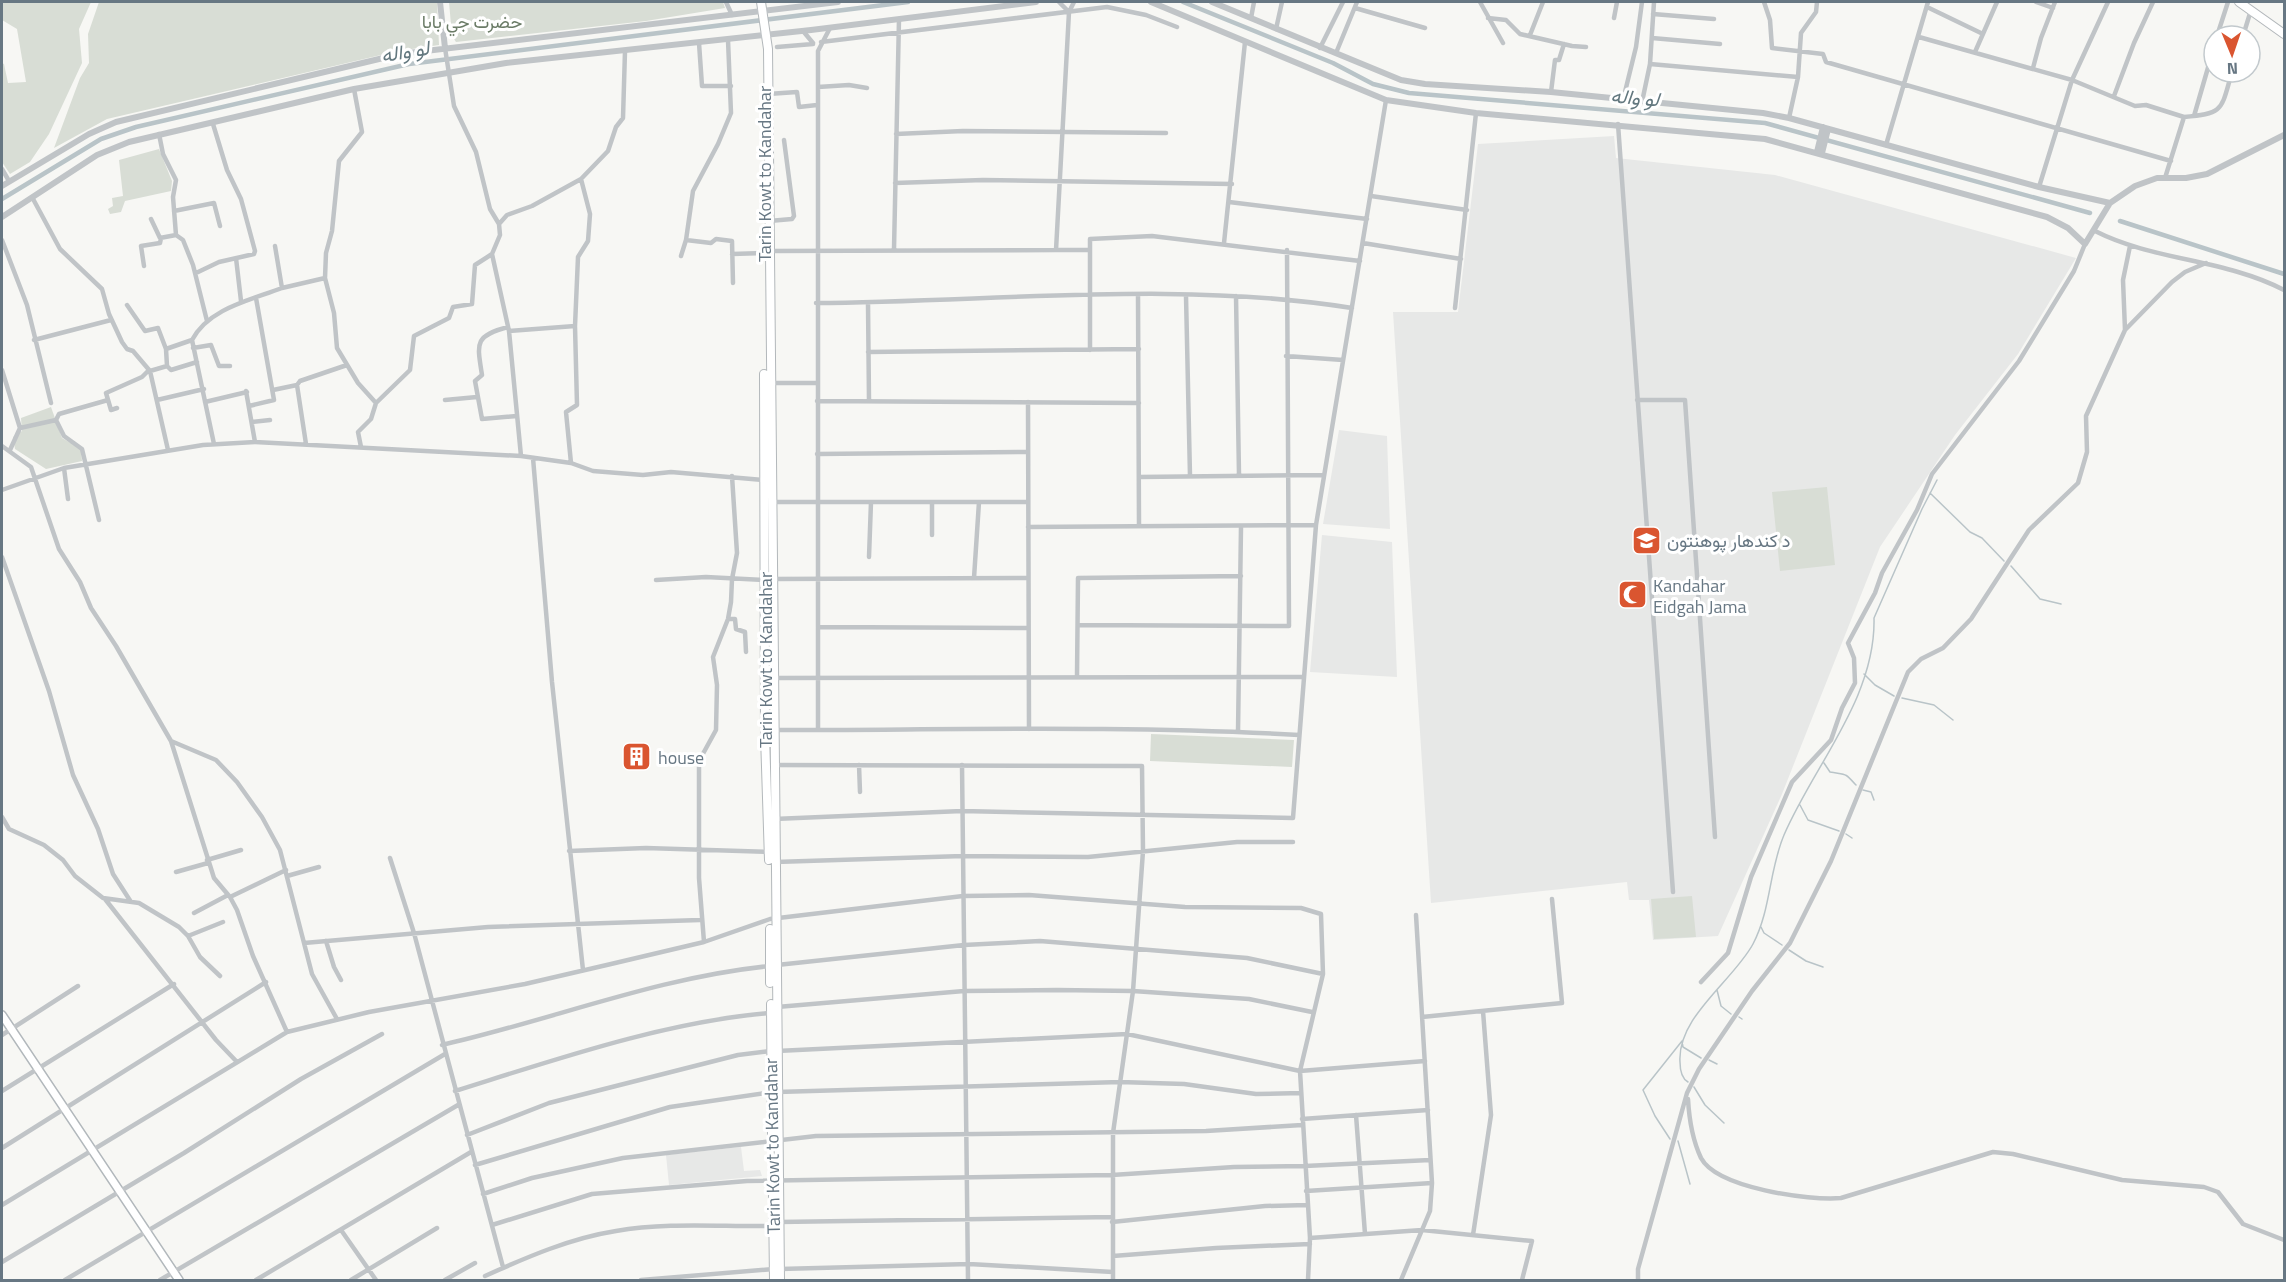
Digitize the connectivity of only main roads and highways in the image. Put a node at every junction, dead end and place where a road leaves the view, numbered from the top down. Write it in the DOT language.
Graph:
graph roads {
  1 [pos="761,2"];
  2 [pos="2239,2"];
  3 [pos="765,9"];
  4 [pos="2284,34"];
  5 [pos="767,35"];
  6 [pos="766,252"];
  7 [pos="767,383"];
  8 [pos="768,580"];
  9 [pos="770,741"];
  10 [pos="772,919"];
  11 [pos="2,1015"];
  12 [pos="777,1269"];
  13 [pos="179,1281"];
  14 [pos="774,1281"];
  15 [pos="780,1281"];
  1 -- 3 [label="main road"];
  2 -- 4 [label="main road"];
  3 -- 5 [label="main road"];
  5 -- 6 [label="main road, Tarin Kowt to Kandahar"];
  5 -- 6 [label="main road, Tarin Kowt to Kandahar"];
  6 -- 7 [label="main road, Tarin Kowt to Kandahar"];
  7 -- 8 [label="main road, Tarin Kowt to Kandahar"];
  7 -- 8 [label="main road, Tarin Kowt to Kandahar"];
  8 -- 9 [label="main road, Tarin Kowt to Kandahar"];
  8 -- 9 [label="main road, Tarin Kowt to Kandahar"];
  9 -- 10 [label="main road, Tarin Kowt to Kandahar"];
  9 -- 10 [label="main road, Tarin Kowt to Kandahar"];
  10 -- 12 [label="main road, Tarin Kowt to Kandahar"];
  11 -- 13 [label="main road"];
  12 -- 14 [label="main road, Tarin Kowt to Kandahar"];
  12 -- 15 [label="main road, Tarin Kowt to Kandahar"];
}
